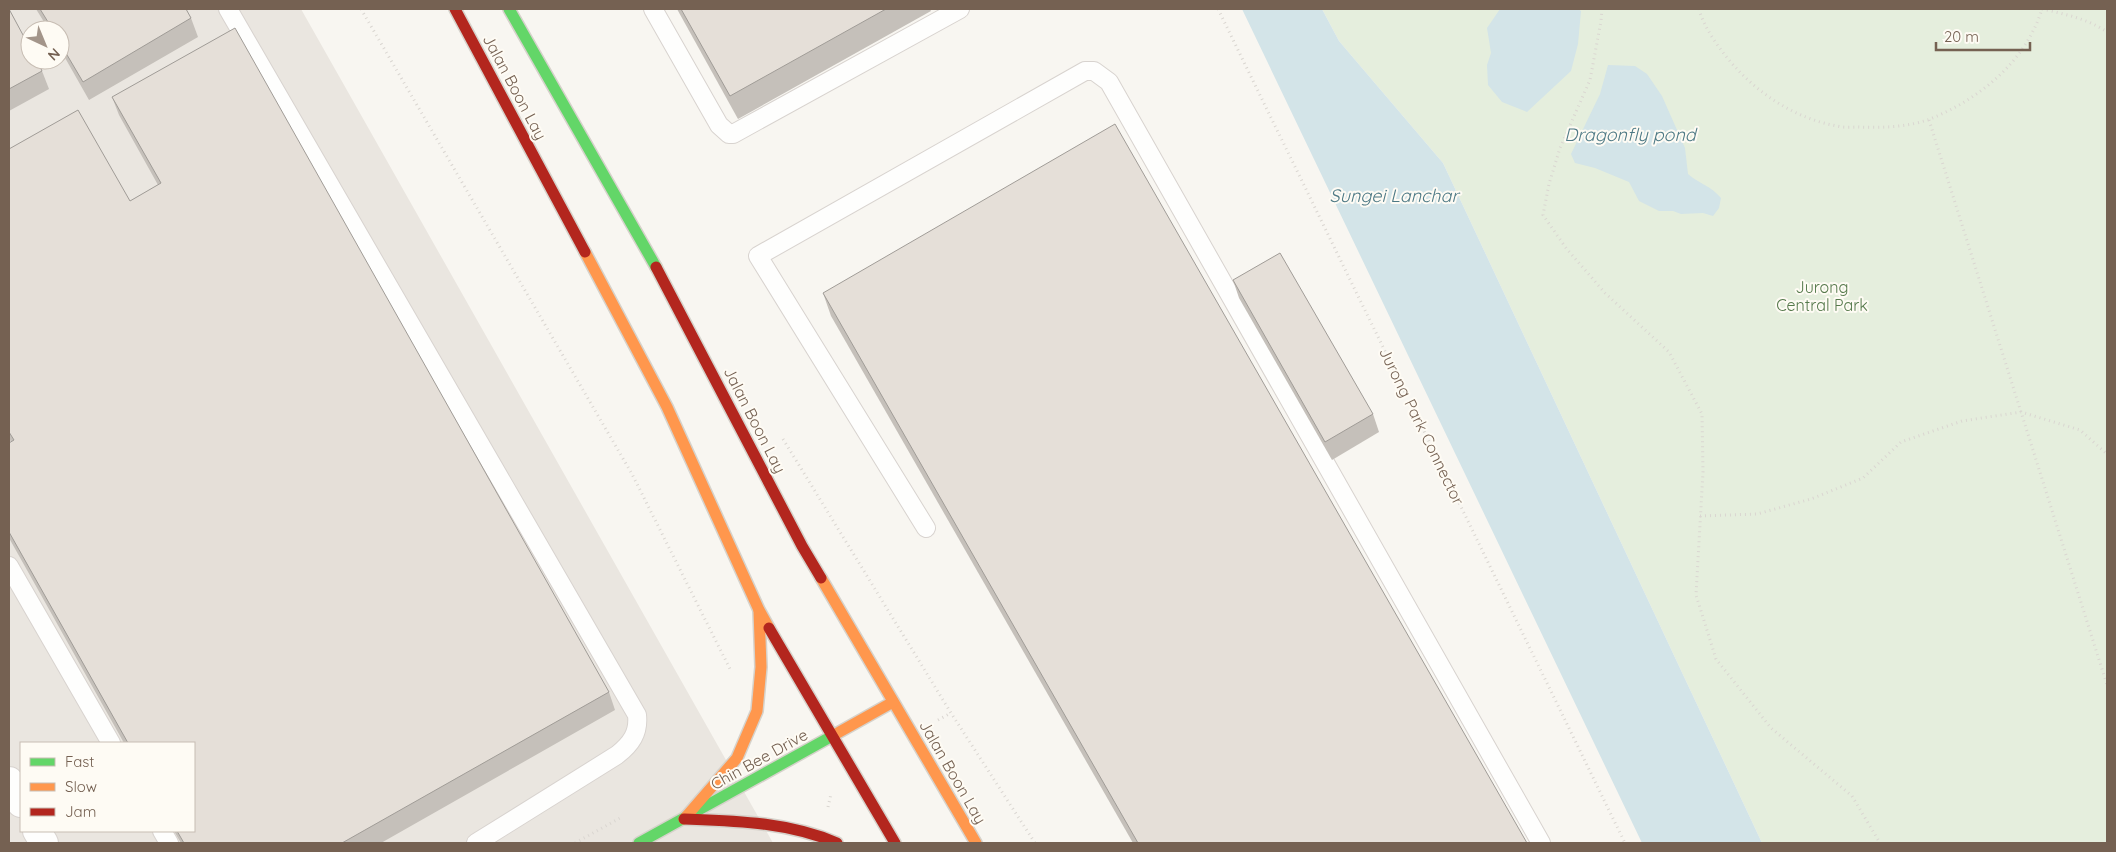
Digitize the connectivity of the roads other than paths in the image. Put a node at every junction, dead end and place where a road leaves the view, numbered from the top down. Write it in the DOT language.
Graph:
graph roads {
  1 [pos="228,9"];
  2 [pos="455,9"];
  3 [pos="509,9"];
  4 [pos="654,9"];
  5 [pos="960,9"];
  6 [pos="926,528"];
  7 [pos="9,566"];
  8 [pos="759,610"];
  9 [pos="893,702"];
  10 [pos="834,735"];
  11 [pos="107,742"];
  12 [pos="684,819"];
  13 [pos="38,832"];
  14 [pos="163,832"];
  15 [pos="44,843"];
  16 [pos="169,843"];
  17 [pos="476,843"];
  18 [pos="639,843"];
  19 [pos="837,843"];
  20 [pos="896,843"];
  21 [pos="976,843"];
  22 [pos="1541,843"];
  1 -- 17 [label="lane"];
  2 -- 8 [label="main road, Jalan Boon Lay"];
  3 -- 9 [label="main road, Jalan Boon Lay"];
  4 -- 5 [label="lane"];
  6 -- 22 [label="lane"];
  7 -- 11 [label="lane"];
  8 -- 10 [label="main road, Jalan Boon Lay"];
  8 -- 12 [label="main road"];
  9 -- 10 [label="main road, Chin Bee Drive"];
  9 -- 21 [label="main road, Jalan Boon Lay"];
  10 -- 12 [label="main road, Chin Bee Drive"];
  10 -- 20 [label="main road, Jalan Boon Lay"];
  12 -- 18 [label="main road, Chin Bee Drive"];
  12 -- 19 [label="main road"];
  13 -- 15 [label="street"];
  14 -- 16 [label="lane"];
}
